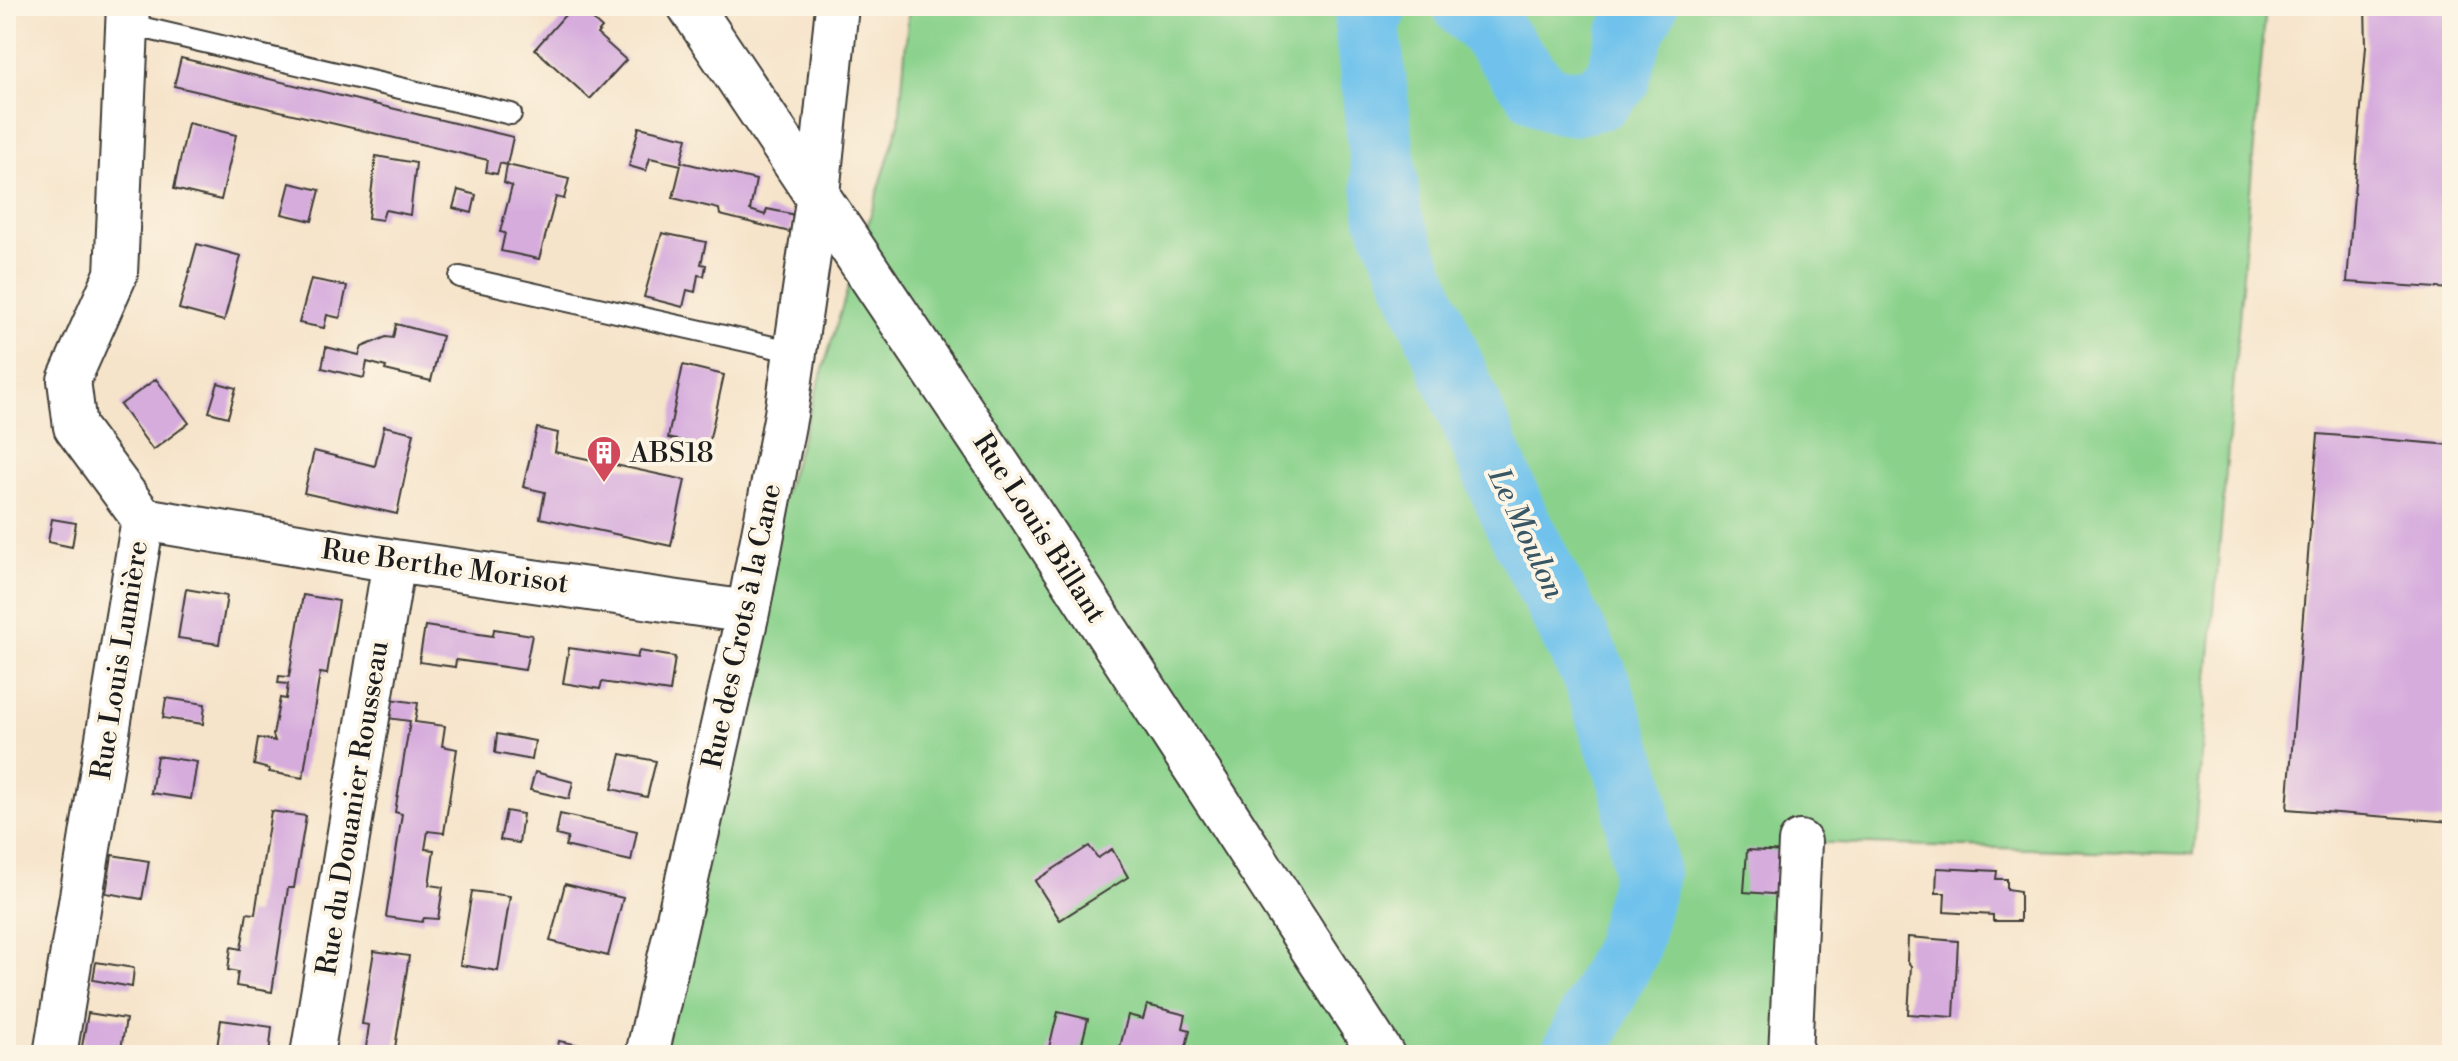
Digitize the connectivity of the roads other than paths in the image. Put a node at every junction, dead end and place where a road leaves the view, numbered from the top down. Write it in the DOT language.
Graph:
graph roads {
  1 [pos="690,6"];
  2 [pos="837,6"];
  3 [pos="128,15"];
  4 [pos="511,114"];
  5 [pos="818,194"];
  6 [pos="460,277"];
  7 [pos="795,352"];
  8 [pos="143,519"];
  9 [pos="394,561"];
  10 [pos="748,612"];
  11 [pos="1800,842"];
  12 [pos="55,1055"];
  13 [pos="312,1055"];
  14 [pos="647,1055"];
  15 [pos="1382,1055"];
  16 [pos="1790,1055"];
  1 -- 5 [label="street, Rue Louis Billant"];
  2 -- 5 [label="street, Rue des Crots à la Cane"];
  3 -- 4 [label="lane"];
  3 -- 8 [label="street, Rue Louis Lumière"];
  5 -- 7 [label="street, Rue des Crots à la Cane"];
  5 -- 15 [label="street, Rue Louis Billant"];
  6 -- 7 [label="lane"];
  7 -- 10 [label="street, Rue des Crots à la Cane"];
  8 -- 9 [label="street, Rue Berthe Morisot"];
  8 -- 12 [label="street, Rue Louis Lumière"];
  9 -- 10 [label="street, Rue Berthe Morisot"];
  9 -- 13 [label="street, Rue du Douanier Rousseau"];
  10 -- 14 [label="street, Rue des Crots à la Cane"];
  11 -- 16 [label="street"];
}
